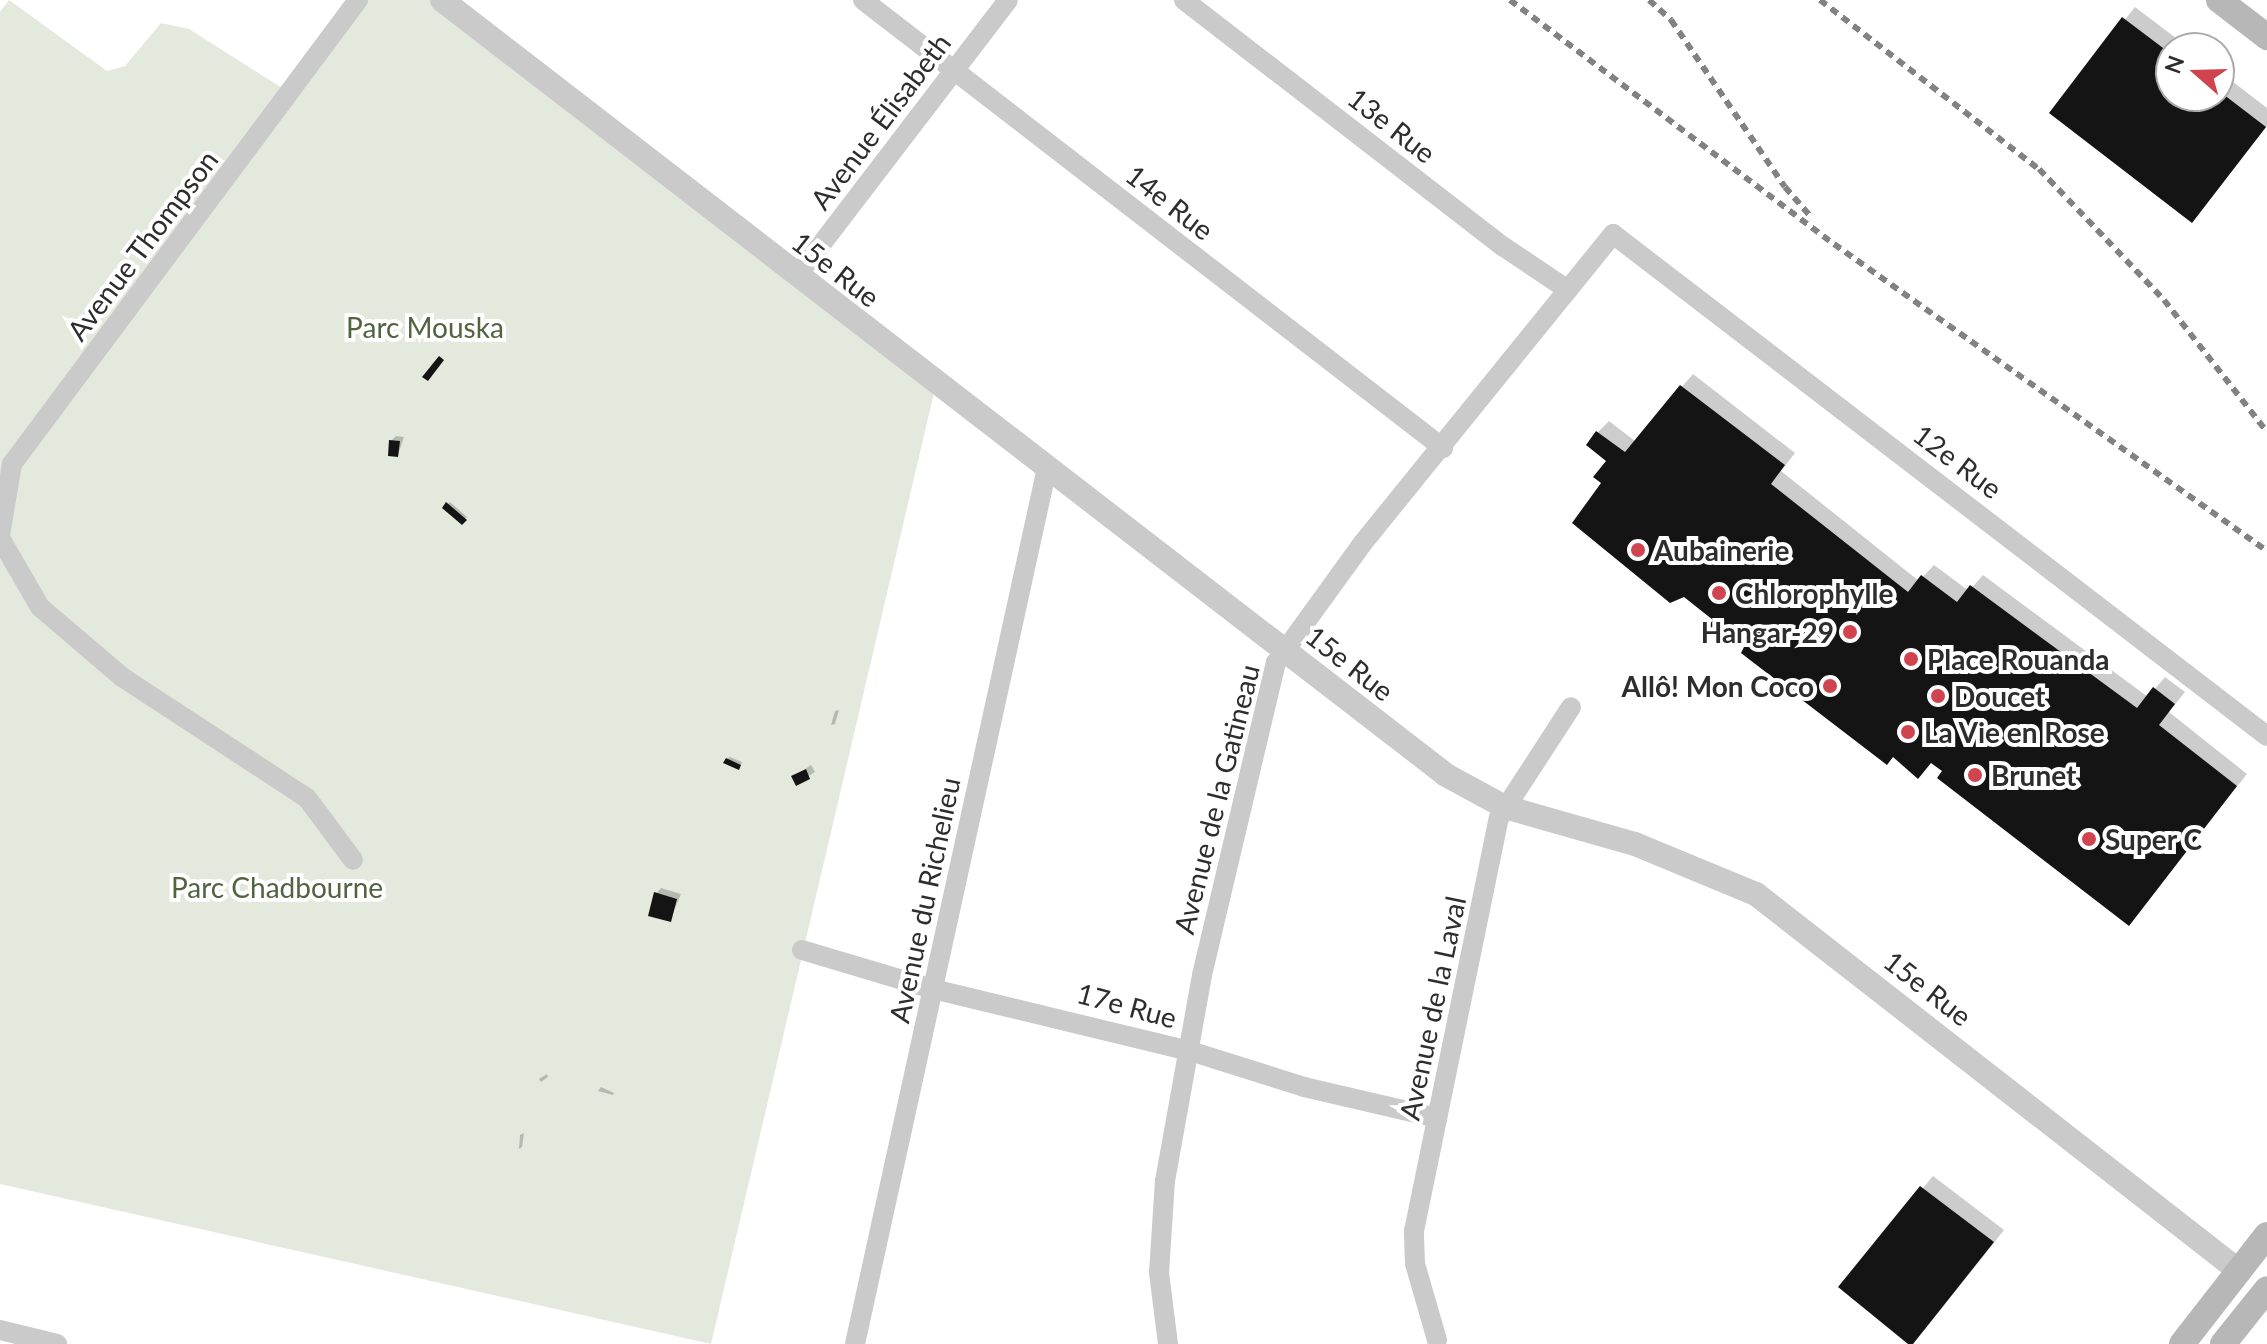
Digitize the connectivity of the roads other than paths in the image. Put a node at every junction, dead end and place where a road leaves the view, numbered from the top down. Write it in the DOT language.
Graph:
graph roads {
  1 [pos="358,0"];
  2 [pos="442,0"];
  3 [pos="863,0"];
  4 [pos="1008,0"];
  5 [pos="1184,0"];
  6 [pos="2219,0"];
  7 [pos="2267,37"];
  8 [pos="954,70"];
  9 [pos="1613,234"];
  10 [pos="797,276"];
  11 [pos="1568,290"];
  12 [pos="1443,448"];
  13 [pos="1047,468"];
  14 [pos="0,537"];
  15 [pos="1283,650"];
  16 [pos="1571,707"];
  17 [pos="2267,736"];
  18 [pos="1505,807"];
  19 [pos="353,860"];
  20 [pos="802,950"];
  21 [pos="933,989"];
  22 [pos="1190,1051"];
  23 [pos="1437,1118"];
  24 [pos="2267,1235"];
  25 [pos="2239,1271"];
  26 [pos="2267,1290"];
  27 [pos="0,1330"];
  28 [pos="1437,1340"];
  29 [pos="57,1344"];
  30 [pos="855,1344"];
  31 [pos="1168,1344"];
  32 [pos="2182,1344"];
  33 [pos="2223,1344"];
  1 -- 14 [label="street, Avenue Thompson"];
  2 -- 10 [label="street, 15e Rue"];
  3 -- 8 [label="street, 14e Rue"];
  4 -- 8 [label="street, Avenue Élisabeth"];
  5 -- 11 [label="street, 13e Rue"];
  6 -- 7 [label="main road"];
  8 -- 10 [label="street, Avenue Élisabeth"];
  8 -- 12 [label="street, 14e Rue"];
  9 -- 11 [label="street, Avenue de la Gatineau"];
  9 -- 17 [label="street, 12e Rue"];
  10 -- 13 [label="street, 15e Rue"];
  11 -- 12 [label="street, Avenue de la Gatineau"];
  12 -- 15 [label="street, Avenue de la Gatineau"];
  13 -- 15 [label="street, 15e Rue"];
  13 -- 21 [label="street, Avenue du Richelieu"];
  14 -- 19 [label="street, Avenue Thompson"];
  15 -- 18 [label="street, 15e Rue"];
  15 -- 22 [label="street, Avenue de la Gatineau"];
  16 -- 18 [label="street, Avenue de la Laval"];
  18 -- 23 [label="street, Avenue de la Laval"];
  18 -- 25 [label="street, 15e Rue"];
  20 -- 21 [label="street, 17e Rue"];
  21 -- 22 [label="street, 17e Rue"];
  21 -- 30 [label="street, Avenue du Richelieu"];
  22 -- 23 [label="street, 17e Rue"];
  22 -- 31 [label="street, Avenue de la Gatineau"];
  23 -- 28 [label="street, Avenue de la Laval"];
  24 -- 25 [label="main road"];
  25 -- 26 [label="street, 15e Rue"];
  25 -- 32 [label="main road"];
  26 -- 33 [label="main road"];
  27 -- 29 [label="street"];
}
